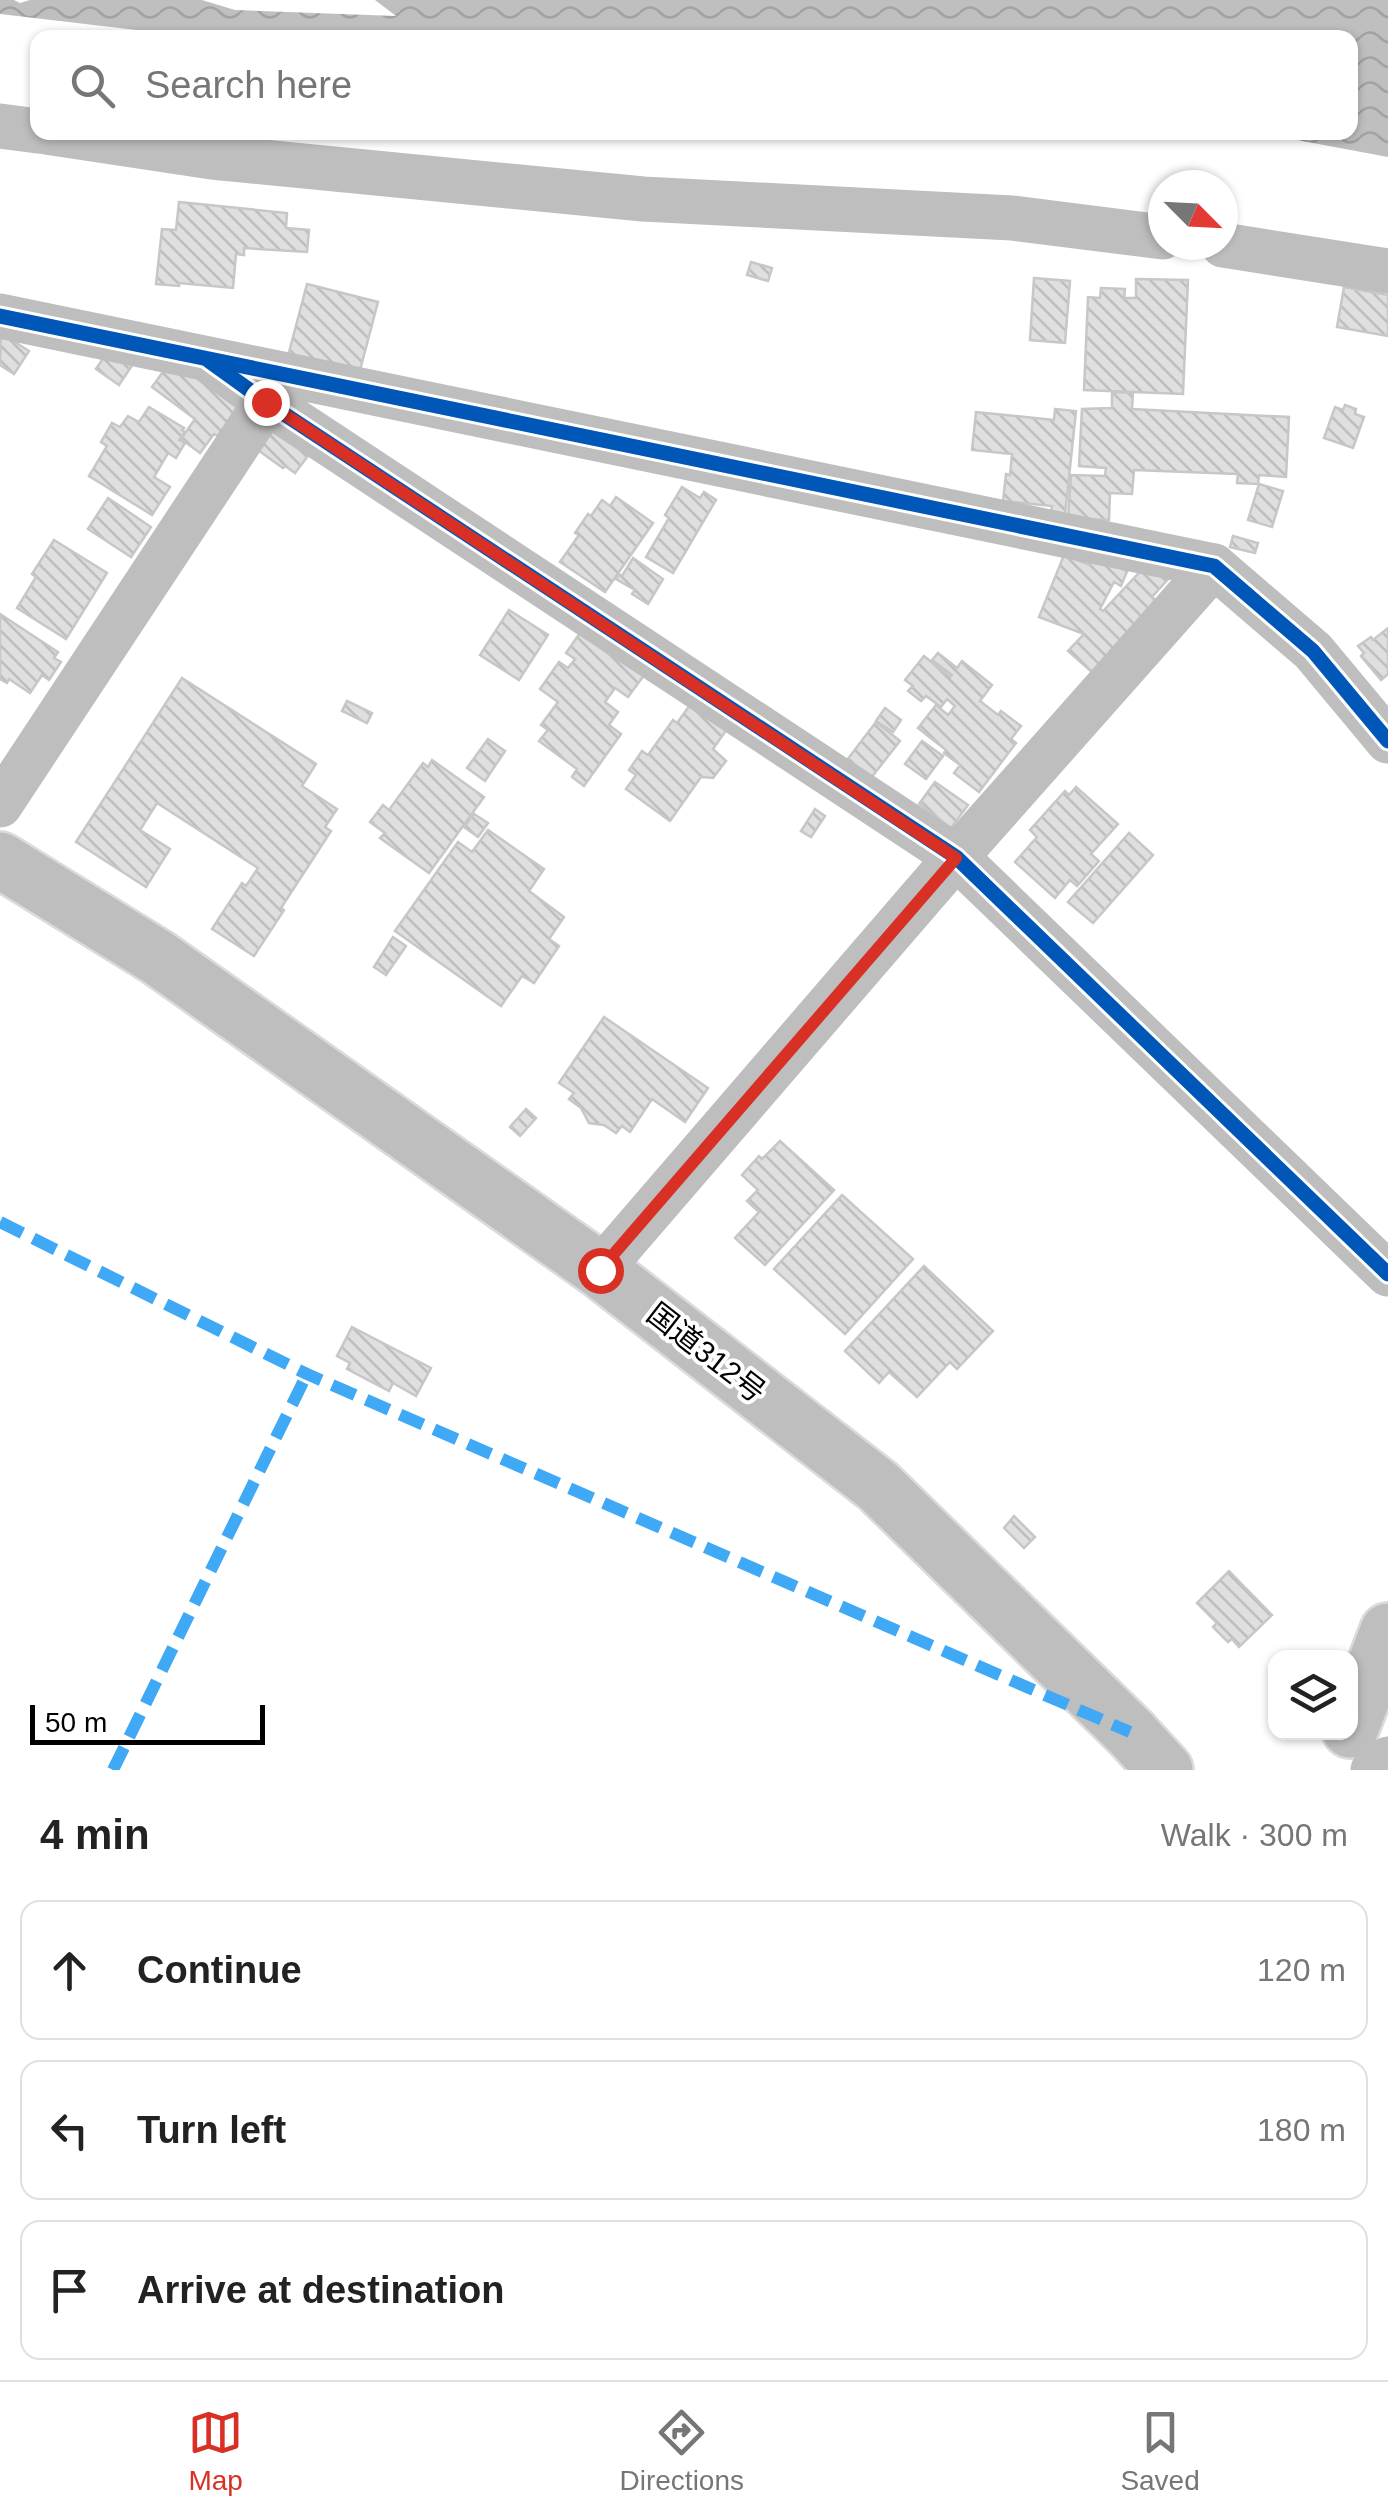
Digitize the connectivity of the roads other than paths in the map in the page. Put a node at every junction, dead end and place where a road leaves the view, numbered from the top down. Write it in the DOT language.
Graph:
graph roads {
  1 [pos="0,126"];
  2 [pos="30,130"];
  3 [pos="97,140"];
  4 [pos="1148,235"];
  5 [pos="1238,247"];
  6 [pos="1388,271"];
  7 [pos="0,316"];
  8 [pos="210,361"];
  9 [pos="266,402"];
  10 [pos="1214,566"];
  11 [pos="1388,741"];
  12 [pos="0,805"];
  13 [pos="956,858"];
  14 [pos="0,860"];
  15 [pos="600,1270"];
  16 [pos="1388,1274"];
  17 [pos="1386,1654"];
  18 [pos="1358,1715"];
  19 [pos="1347,1740"];
  20 [pos="1388,1759"];
  21 [pos="1165,1770"];
  22 [pos="1336,1770"];
  23 [pos="1359,1770"];
  24 [pos="1373,1770"];
  1 -- 2 [label="street"];
  3 -- 4 [label="street"];
  5 -- 6 [label="street"];
  7 -- 8 [label="street"];
  8 -- 9 [label="street"];
  8 -- 10 [label="street"];
  9 -- 12 [label="street"];
  9 -- 13 [label="street"];
  10 -- 11 [label="street"];
  10 -- 13 [label="street"];
  13 -- 15 [label="street"];
  13 -- 16 [label="street"];
  14 -- 15 [label="highway, 国道312号"];
  15 -- 21 [label="highway, 国道312号"];
  17 -- 18 [label="highway"];
  17 -- 23 [label="highway"];
  19 -- 22 [label="highway"];
  20 -- 24 [label="street"];
}
